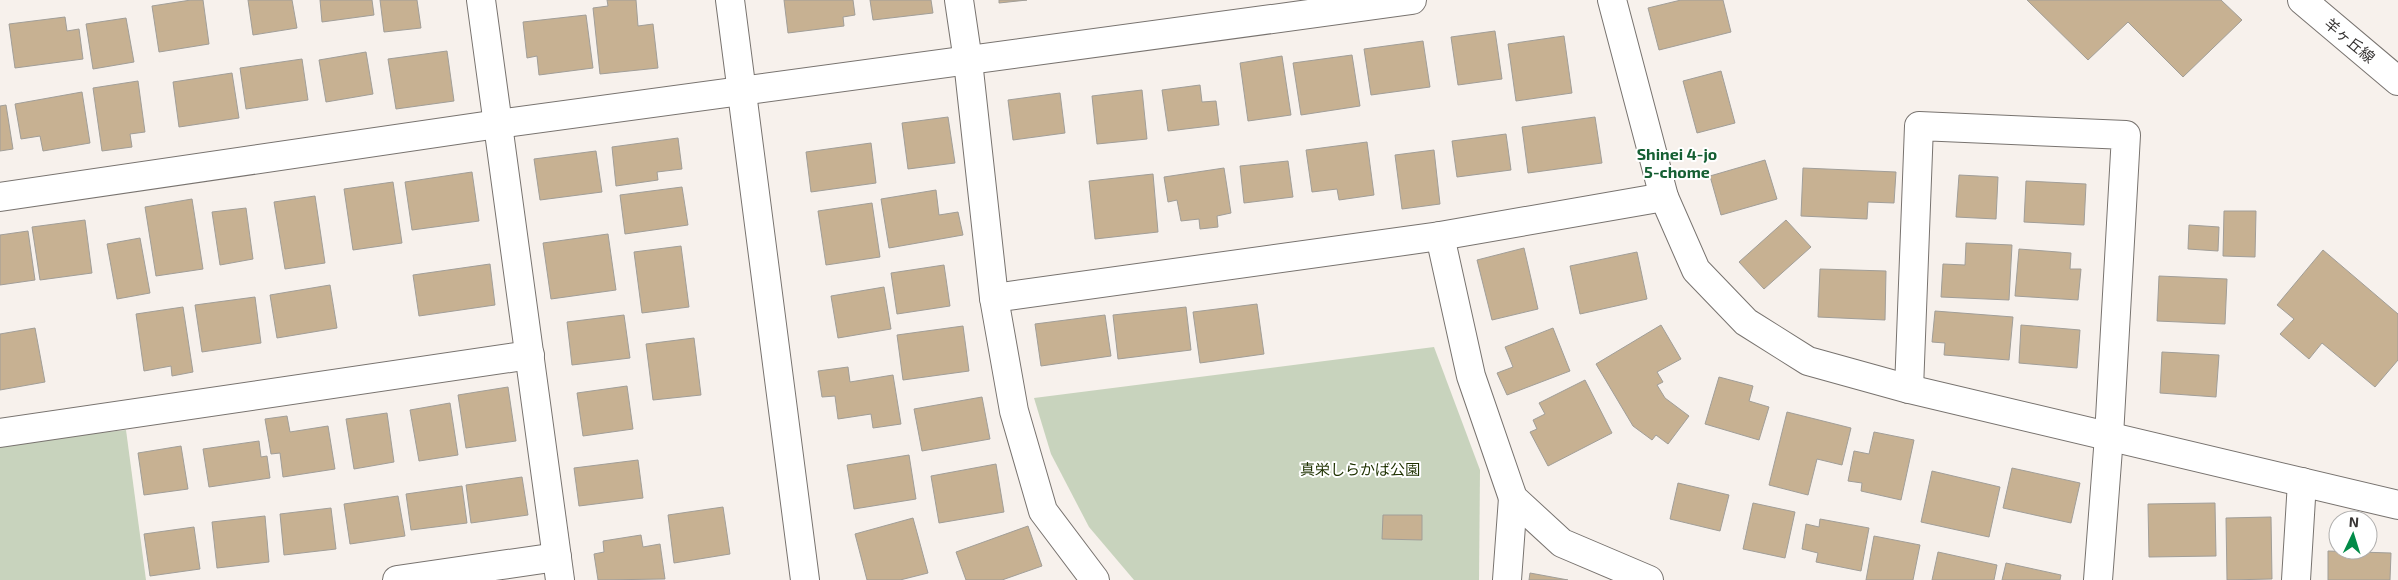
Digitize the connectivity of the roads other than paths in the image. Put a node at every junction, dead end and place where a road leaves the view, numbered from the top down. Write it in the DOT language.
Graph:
graph roads {
  1 [pos="481,0"];
  2 [pos="730,0"];
  3 [pos="959,0"];
  4 [pos="1412,0"];
  5 [pos="1612,0"];
  6 [pos="2302,0"];
  7 [pos="968,61"];
  8 [pos="2398,81"];
  9 [pos="742,90"];
  10 [pos="498,124"];
  11 [pos="0,197"];
  12 [pos="1664,197"];
  13 [pos="1440,236"];
  14 [pos="994,298"];
  15 [pos="530,355"];
  16 [pos="1910,388"];
  17 [pos="0,433"];
  18 [pos="2109,436"];
  19 [pos="2302,482"];
  20 [pos="1513,498"];
  21 [pos="2398,505"];
  22 [pos="559,568"];
  23 [pos="398,580"];
  24 [pos="805,580"];
  25 [pos="1095,580"];
  26 [pos="1507,580"];
  27 [pos="1649,580"];
  28 [pos="2098,580"];
  29 [pos="2296,580"];
  1 -- 10 [label="street"];
  2 -- 9 [label="street"];
  3 -- 7 [label="street"];
  4 -- 7 [label="street"];
  5 -- 12 [label="street"];
  6 -- 8 [label="street, 羊ヶ丘線"];
  7 -- 9 [label="street"];
  7 -- 14 [label="street"];
  9 -- 10 [label="street"];
  9 -- 24 [label="street"];
  10 -- 11 [label="street"];
  10 -- 15 [label="street"];
  12 -- 13 [label="street"];
  12 -- 16 [label="street"];
  13 -- 14 [label="street"];
  13 -- 20 [label="street"];
  14 -- 25 [label="street"];
  15 -- 17 [label="street"];
  15 -- 22 [label="street"];
  16 -- 18 [label="street"];
  16 -- 18 [label="street"];
  18 -- 19 [label="street"];
  18 -- 28 [label="street"];
  19 -- 21 [label="street"];
  19 -- 29 [label="street"];
  20 -- 26 [label="street"];
  20 -- 27 [label="street"];
  22 -- 23 [label="street"];
}
